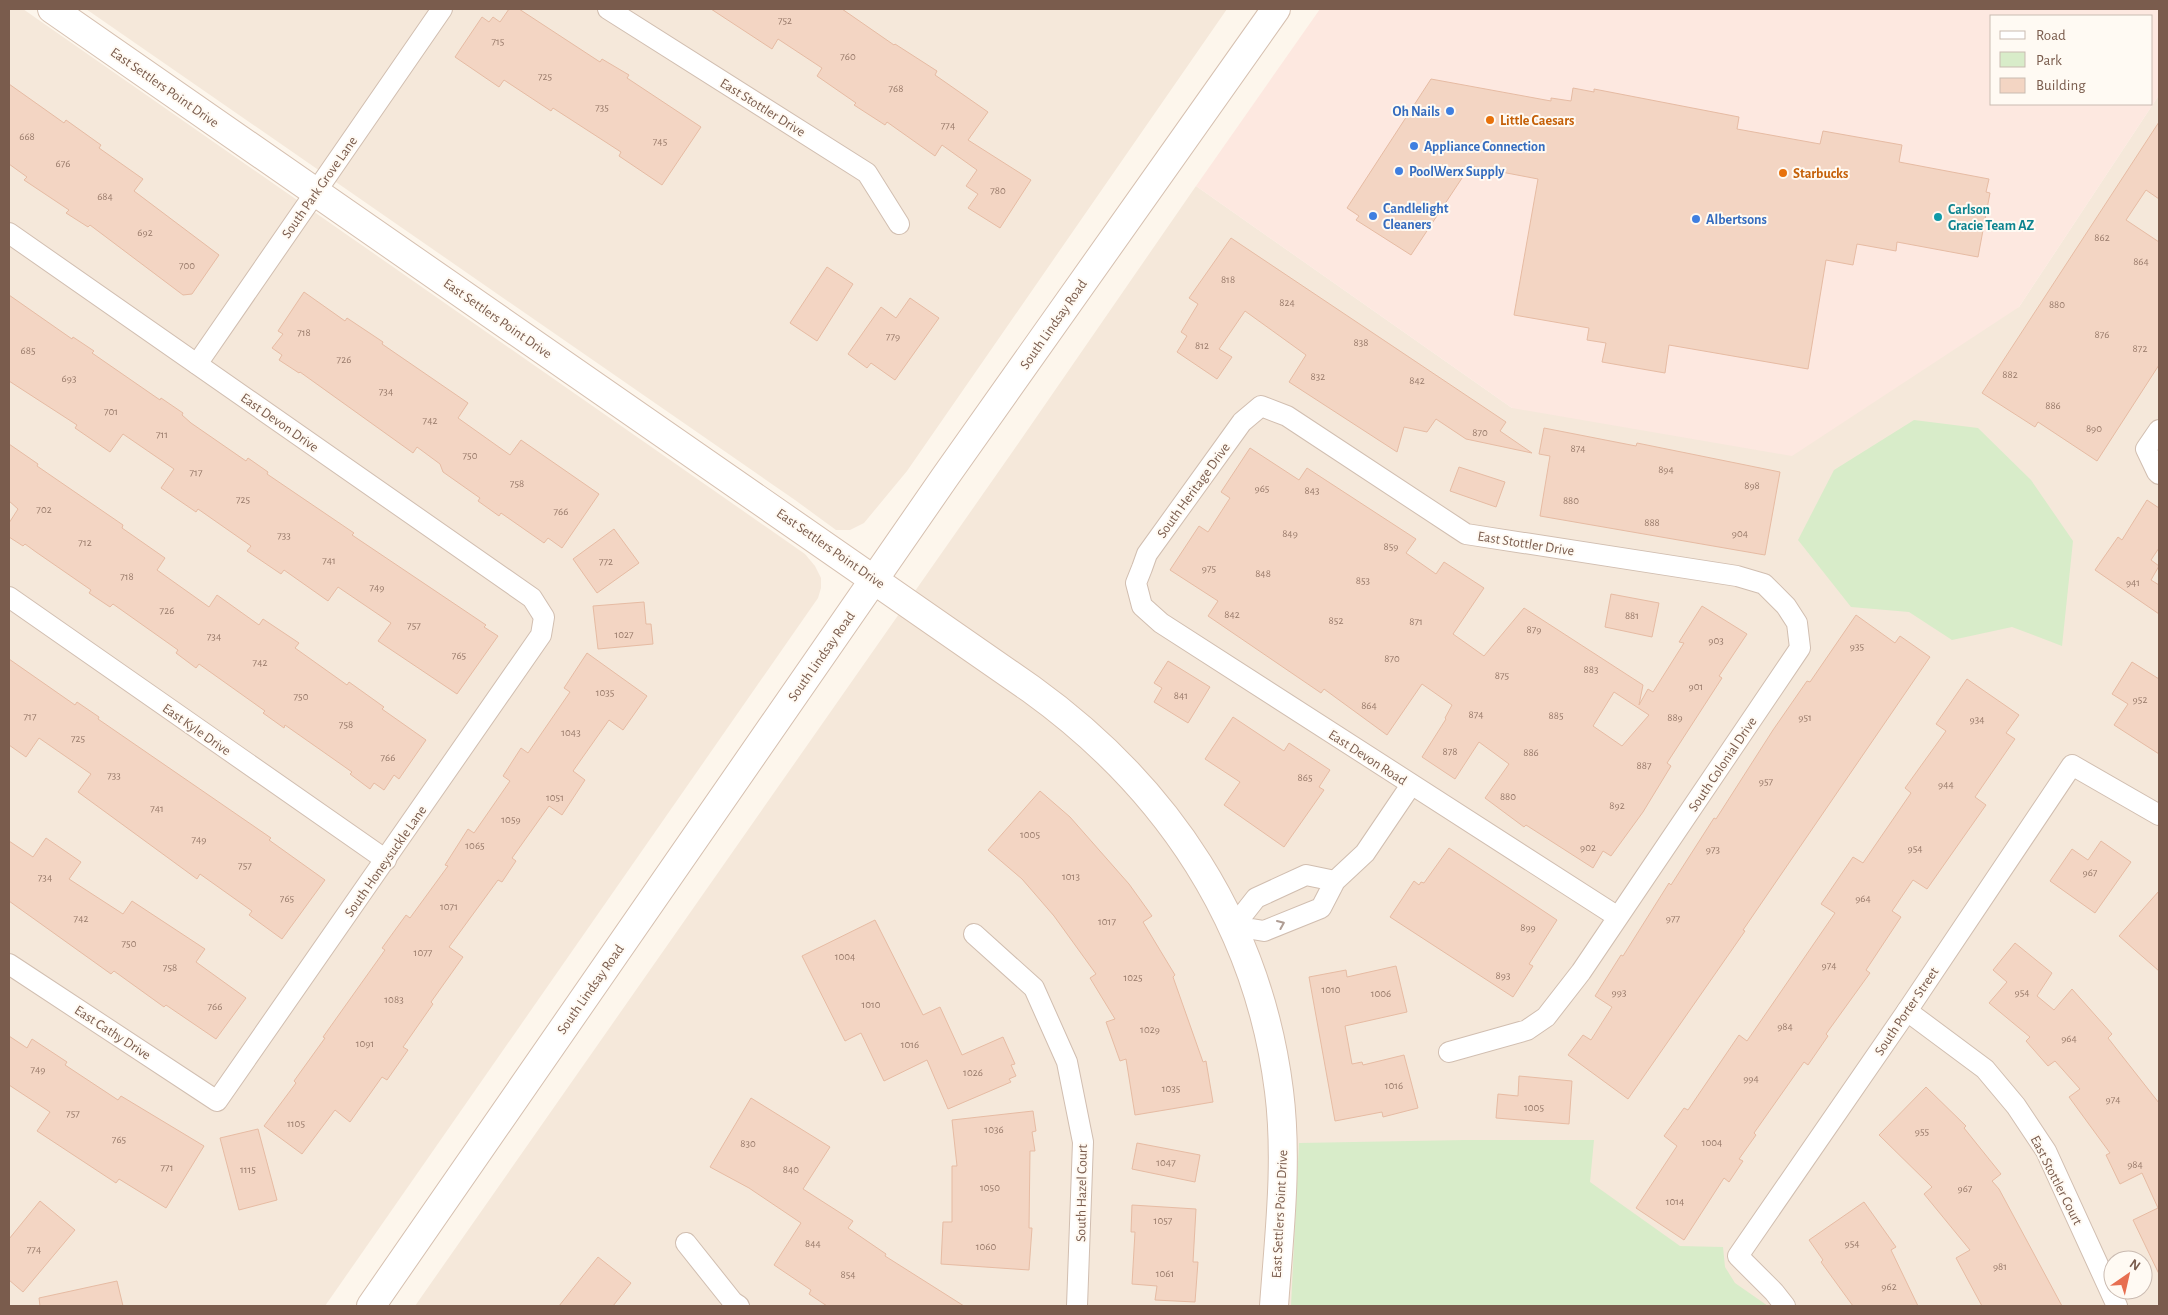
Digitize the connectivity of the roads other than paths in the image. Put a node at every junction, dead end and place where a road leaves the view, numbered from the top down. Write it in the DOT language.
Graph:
graph roads {
  1 [pos="52,9"];
  2 [pos="442,9"];
  3 [pos="608,9"];
  4 [pos="1276,9"];
  5 [pos="316,192"];
  6 [pos="899,224"];
  7 [pos="9,233"];
  8 [pos="197,364"];
  9 [pos="1261,406"];
  10 [pos="2159,430"];
  11 [pos="2159,474"];
  12 [pos="875,579"];
  13 [pos="1136,583"];
  14 [pos="9,597"];
  15 [pos="1786,606"];
  16 [pos="544,617"];
  17 [pos="1411,785"];
  18 [pos="2159,815"];
  19 [pos="386,860"];
  20 [pos="1335,881"];
  21 [pos="1618,917"];
  22 [pos="1234,926"];
  23 [pos="974,934"];
  24 [pos="9,964"];
  25 [pos="1907,1011"];
  26 [pos="1448,1052"];
  27 [pos="217,1101"];
  28 [pos="686,1244"];
  29 [pos="371,1306"];
  30 [pos="739,1306"];
  31 [pos="1077,1306"];
  32 [pos="1274,1306"];
  33 [pos="1785,1306"];
  34 [pos="2117,1306"];
  1 -- 5 [label="street, East Settlers Point Drive"];
  2 -- 5 [label="street, South Park Grove Lane"];
  3 -- 6 [label="street, East Stottler Drive"];
  4 -- 12 [label="street, South Lindsay Road"];
  5 -- 8 [label="street, South Park Grove Lane"];
  5 -- 12 [label="street, East Settlers Point Drive"];
  7 -- 8 [label="street, East Devon Drive"];
  8 -- 16 [label="street, East Devon Drive"];
  9 -- 13 [label="street, South Heritage Drive"];
  9 -- 15 [label="street, East Stottler Drive"];
  10 -- 11 [label="street"];
  12 -- 22 [label="street, East Settlers Point Drive"];
  12 -- 29 [label="street, South Lindsay Road"];
  13 -- 17 [label="street, East Devon Road"];
  14 -- 19 [label="street, East Kyle Drive"];
  15 -- 21 [label="street, South Colonial Drive"];
  16 -- 19 [label="street, South Honeysuckle Lane"];
  17 -- 20 [label="street"];
  17 -- 21 [label="street, East Devon Road"];
  18 -- 25 [label="street, South Porter Street"];
  19 -- 27 [label="street, South Honeysuckle Lane"];
  20 -- 22 [label="street"];
  22 -- 20 [label="street, one-way"];
  21 -- 26 [label="street, South Colonial Drive"];
  22 -- 32 [label="street, East Settlers Point Drive"];
  23 -- 31 [label="street, South Hazel Court"];
  24 -- 27 [label="street, East Cathy Drive"];
  25 -- 33 [label="street, South Porter Street"];
  25 -- 34 [label="street, East Stottler Court"];
  28 -- 30 [label="street"];
}
